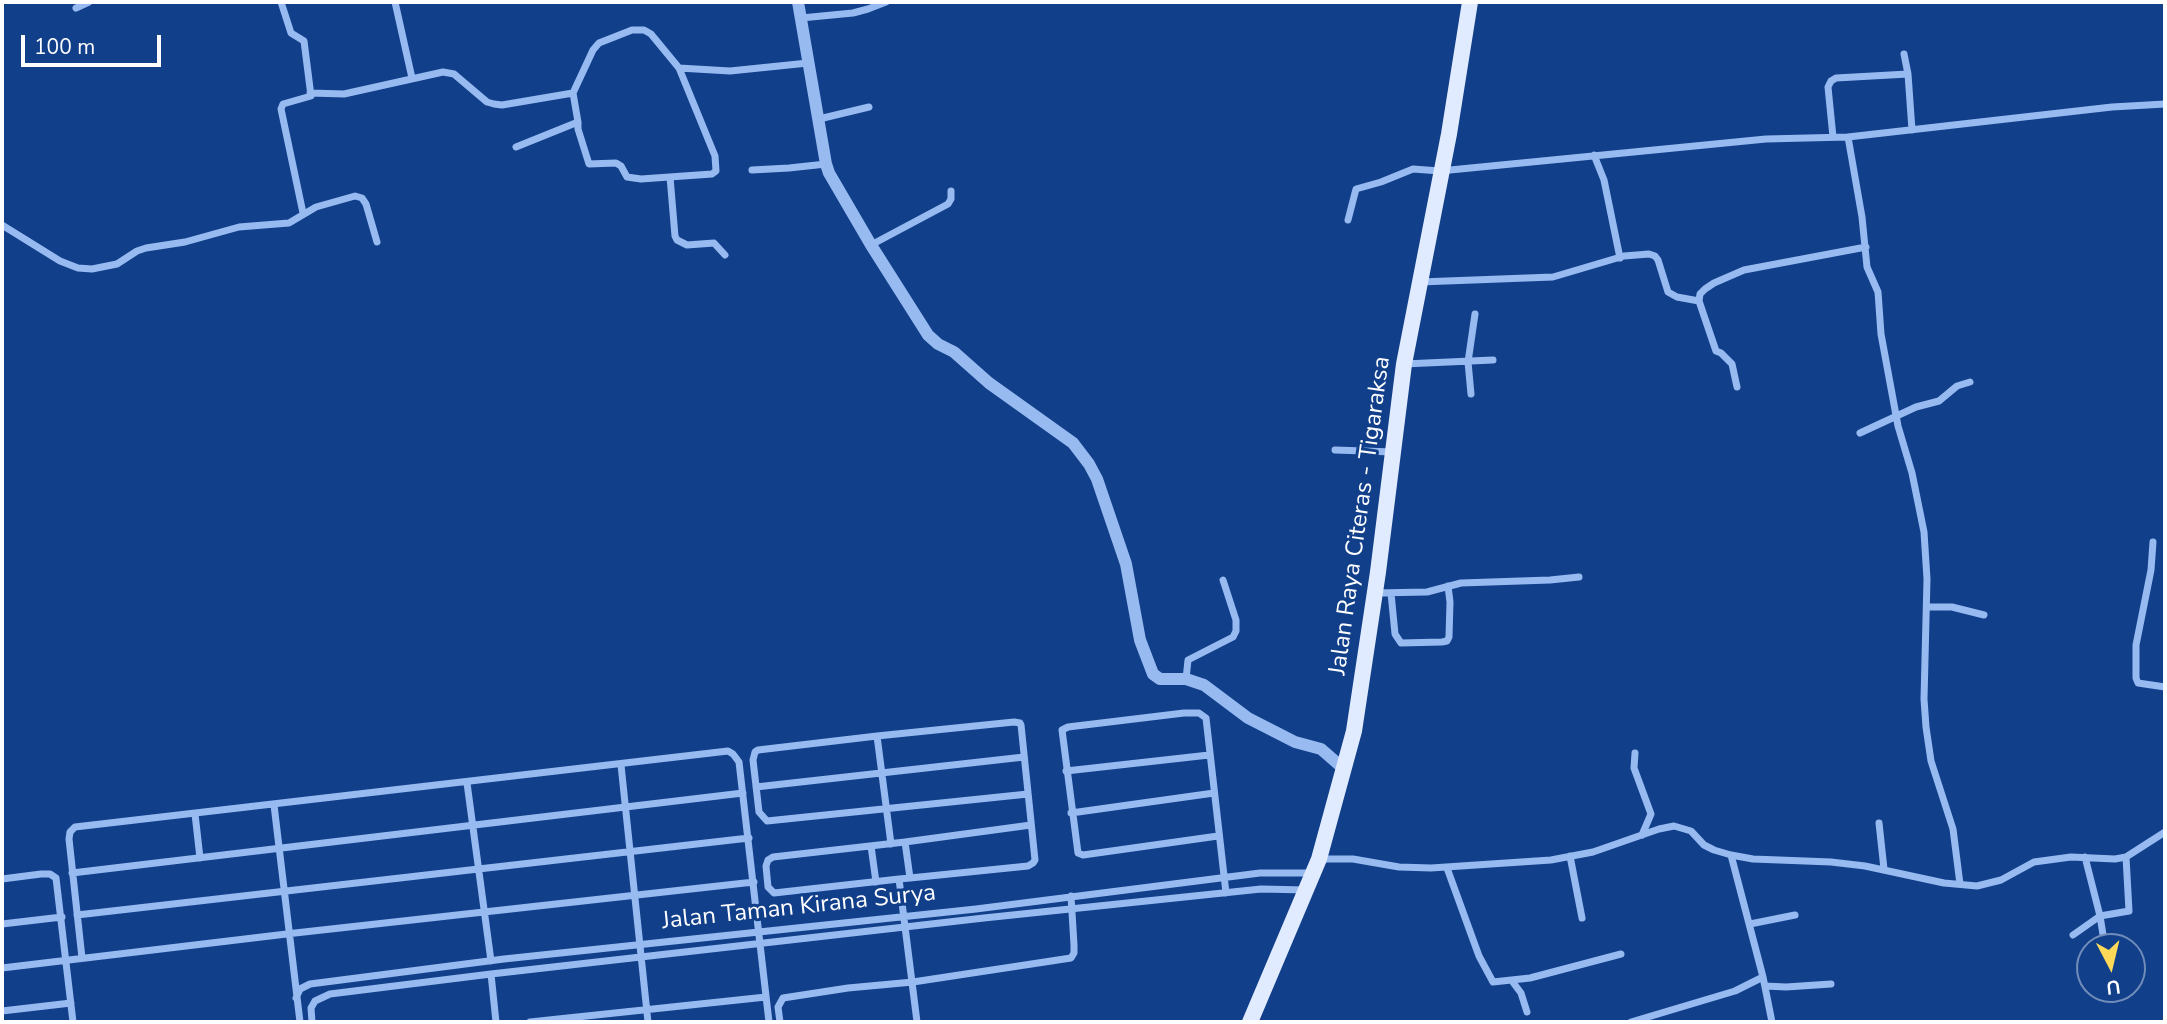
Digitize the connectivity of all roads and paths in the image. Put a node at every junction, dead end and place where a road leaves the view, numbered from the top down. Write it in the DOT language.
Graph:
graph roads {
  1 [pos="89,2"];
  2 [pos="281,2"];
  3 [pos="395,2"];
  4 [pos="798,2"];
  5 [pos="886,2"];
  6 [pos="1470,2"];
  7 [pos="76,8"];
  8 [pos="801,18"];
  9 [pos="1904,54"];
  10 [pos="808,63"];
  11 [pos="679,68"];
  12 [pos="1908,74"];
  13 [pos="412,78"];
  14 [pos="310,93"];
  15 [pos="573,93"];
  16 [pos="2165,104"];
  17 [pos="869,107"];
  18 [pos="819,119"];
  19 [pos="578,122"];
  20 [pos="1912,130"];
  21 [pos="1833,137"];
  22 [pos="1848,137"];
  23 [pos="516,148"];
  24 [pos="1594,155"];
  25 [pos="825,163"];
  26 [pos="752,170"];
  27 [pos="1440,171"];
  28 [pos="670,177"];
  29 [pos="951,191"];
  30 [pos="303,214"];
  31 [pos="1348,220"];
  32 [pos="2,225"];
  33 [pos="377,242"];
  34 [pos="871,245"];
  35 [pos="1866,247"];
  36 [pos="725,254"];
  37 [pos="1620,258"];
  38 [pos="1419,282"];
  39 [pos="1699,300"];
  40 [pos="1475,314"];
  41 [pos="1493,360"];
  42 [pos="1468,362"];
  43 [pos="1404,364"];
  44 [pos="1970,382"];
  45 [pos="1737,387"];
  46 [pos="1471,394"];
  47 [pos="1897,416"];
  48 [pos="1860,433"];
  49 [pos="1335,450"];
  50 [pos="1393,452"];
  51 [pos="2153,542"];
  52 [pos="1579,577"];
  53 [pos="1223,580"];
  54 [pos="1448,586"];
  55 [pos="1375,593"];
  56 [pos="1391,593"];
  57 [pos="1927,607"];
  58 [pos="1984,615"];
  59 [pos="1186,679"];
  60 [pos="2165,687"];
  61 [pos="877,736"];
  62 [pos="1635,752"];
  63 [pos="1209,755"];
  64 [pos="1024,757"];
  65 [pos="621,765"];
  66 [pos="1344,769"];
  67 [pos="1066,771"];
  68 [pos="881,773"];
  69 [pos="467,783"];
  70 [pos="756,788"];
  71 [pos="743,793"];
  72 [pos="1214,793"];
  73 [pos="1028,794"];
  74 [pos="274,805"];
  75 [pos="625,808"];
  76 [pos="887,810"];
  77 [pos="1071,813"];
  78 [pos="195,814"];
  79 [pos="1879,823"];
  80 [pos="1031,825"];
  81 [pos="473,827"];
  82 [pos="2165,832"];
  83 [pos="1218,835"];
  84 [pos="1642,835"];
  85 [pos="749,838"];
  86 [pos="905,842"];
  87 [pos="891,844"];
  88 [pos="871,846"];
  89 [pos="279,849"];
  90 [pos="629,852"];
  91 [pos="1731,855"];
  92 [pos="1570,856"];
  93 [pos="2085,857"];
  94 [pos="200,858"];
  95 [pos="2126,858"];
  96 [pos="1317,866"];
  97 [pos="1447,868"];
  98 [pos="1884,869"];
  99 [pos="478,870"];
  100 [pos="72,873"];
  101 [pos="911,878"];
  102 [pos="2,879"];
  103 [pos="899,879"];
  104 [pos="1223,879"];
  105 [pos="754,882"];
  106 [pos="876,882"];
  107 [pos="1959,884"];
  108 [pos="1307,890"];
  109 [pos="285,892"];
  110 [pos="1226,893"];
  111 [pos="634,895"];
  112 [pos="1071,896"];
  113 [pos="1072,910"];
  114 [pos="484,913"];
  115 [pos="77,915"];
  116 [pos="1796,915"];
  117 [pos="904,916"];
  118 [pos="2100,916"];
  119 [pos="62,917"];
  120 [pos="1582,918"];
  121 [pos="2,924"];
  122 [pos="1750,924"];
  123 [pos="906,927"];
  124 [pos="759,932"];
  125 [pos="2103,933"];
  126 [pos="290,934"];
  127 [pos="2073,935"];
  128 [pos="760,943"];
  129 [pos="639,944"];
  130 [pos="1621,954"];
  131 [pos="641,957"];
  132 [pos="82,958"];
  133 [pos="66,960"];
  134 [pos="491,961"];
  135 [pos="2,968"];
  136 [pos="491,974"];
  137 [pos="1512,981"];
  138 [pos="913,982"];
  139 [pos="1764,982"];
  140 [pos="1831,984"];
  141 [pos="766,997"];
  142 [pos="296,998"];
  143 [pos="71,1003"];
  144 [pos="2,1011"];
  145 [pos="647,1011"];
  146 [pos="1527,1012"];
  147 [pos="74,1022"];
  148 [pos="300,1022"];
  149 [pos="312,1022"];
  150 [pos="496,1022"];
  151 [pos="530,1022"];
  152 [pos="648,1022"];
  153 [pos="769,1022"];
  154 [pos="780,1022"];
  155 [pos="917,1022"];
  156 [pos="1250,1022"];
  157 [pos="1631,1022"];
  158 [pos="1772,1022"];
  1 -- 7 [label="street"];
  2 -- 14 [label="street"];
  3 -- 13 [label="street"];
  4 -- 8 [label="street"];
  5 -- 8 [label="street"];
  6 -- 27 [label="main road, Jalan Raya Citeras - Tigaraksa"];
  8 -- 10 [label="street"];
  9 -- 12 [label="street"];
  10 -- 11 [label="street"];
  10 -- 18 [label="street"];
  11 -- 15 [label="street"];
  11 -- 28 [label="street"];
  12 -- 20 [label="street"];
  12 -- 21 [label="street"];
  13 -- 14 [label="street"];
  13 -- 15 [label="street"];
  14 -- 30 [label="street"];
  15 -- 19 [label="street"];
  16 -- 20 [label="street"];
  17 -- 18 [label="street"];
  18 -- 25 [label="street"];
  19 -- 23 [label="street"];
  19 -- 28 [label="street"];
  20 -- 22 [label="street"];
  21 -- 22 [label="street"];
  21 -- 24 [label="street"];
  22 -- 35 [label="street"];
  24 -- 27 [label="street"];
  24 -- 37 [label="street"];
  25 -- 26 [label="street"];
  25 -- 34 [label="street"];
  27 -- 31 [label="street"];
  27 -- 38 [label="main road, Jalan Raya Citeras - Tigaraksa"];
  28 -- 36 [label="street"];
  29 -- 34 [label="street"];
  30 -- 32 [label="street"];
  30 -- 33 [label="street"];
  34 -- 59 [label="street"];
  35 -- 39 [label="street"];
  35 -- 47 [label="street"];
  37 -- 38 [label="street"];
  37 -- 39 [label="street"];
  38 -- 43 [label="main road, Jalan Raya Citeras - Tigaraksa"];
  39 -- 45 [label="street"];
  40 -- 42 [label="street"];
  41 -- 42 [label="street"];
  42 -- 43 [label="street"];
  42 -- 46 [label="street"];
  43 -- 50 [label="main road, Jalan Raya Citeras - Tigaraksa"];
  44 -- 47 [label="street"];
  47 -- 48 [label="street"];
  47 -- 57 [label="street"];
  49 -- 50 [label="street"];
  50 -- 55 [label="main road, Jalan Raya Citeras - Tigaraksa"];
  51 -- 60 [label="street"];
  52 -- 54 [label="street"];
  53 -- 59 [label="street"];
  54 -- 56 [label="street"];
  54 -- 56 [label="street"];
  55 -- 56 [label="street"];
  55 -- 66 [label="main road, Jalan Raya Citeras - Tigaraksa"];
  57 -- 58 [label="street"];
  57 -- 107 [label="street"];
  59 -- 66 [label="street"];
  61 -- 64 [label="street"];
  61 -- 68 [label="street"];
  61 -- 70 [label="street"];
  62 -- 84 [label="street"];
  63 -- 67 [label="street"];
  63 -- 67 [label="street"];
  63 -- 72 [label="street"];
  64 -- 68 [label="street"];
  64 -- 73 [label="street"];
  65 -- 69 [label="street"];
  65 -- 71 [label="street"];
  65 -- 75 [label="street"];
  66 -- 96 [label="main road, Jalan Raya Citeras - Tigaraksa"];
  67 -- 77 [label="street"];
  68 -- 70 [label="street"];
  68 -- 76 [label="street"];
  69 -- 74 [label="street"];
  69 -- 81 [label="street"];
  70 -- 76 [label="street"];
  71 -- 75 [label="street"];
  71 -- 85 [label="street"];
  72 -- 77 [label="street"];
  72 -- 83 [label="street"];
  73 -- 76 [label="street"];
  73 -- 80 [label="street"];
  74 -- 78 [label="street"];
  74 -- 89 [label="street"];
  75 -- 81 [label="street"];
  75 -- 90 [label="street"];
  76 -- 87 [label="street"];
  77 -- 83 [label="street"];
  78 -- 94 [label="street"];
  78 -- 100 [label="street"];
  79 -- 98 [label="street"];
  80 -- 86 [label="street"];
  80 -- 101 [label="street"];
  81 -- 89 [label="street"];
  81 -- 99 [label="street"];
  82 -- 95 [label="street"];
  83 -- 104 [label="street"];
  84 -- 91 [label="street, Jalan Taman Kirana Surya"];
  84 -- 92 [label="street, Jalan Taman Kirana Surya"];
  85 -- 90 [label="street"];
  85 -- 105 [label="street"];
  86 -- 87 [label="street"];
  86 -- 101 [label="street"];
  87 -- 88 [label="street"];
  88 -- 106 [label="street"];
  88 -- 106 [label="street"];
  89 -- 94 [label="street"];
  89 -- 109 [label="street"];
  90 -- 99 [label="street"];
  90 -- 111 [label="street"];
  91 -- 98 [label="street, Jalan Taman Kirana Surya"];
  91 -- 122 [label="street"];
  92 -- 97 [label="street, Jalan Taman Kirana Surya"];
  92 -- 120 [label="street"];
  93 -- 95 [label="street, Jalan Taman Kirana Surya"];
  93 -- 107 [label="street, Jalan Taman Kirana Surya"];
  93 -- 118 [label="street"];
  94 -- 100 [label="street"];
  95 -- 118 [label="street"];
  96 -- 97 [label="street, Jalan Taman Kirana Surya"];
  96 -- 104 [label="street, Jalan Taman Kirana Surya"];
  96 -- 108 [label="main road, Jalan Raya Citeras - Tigaraksa"];
  97 -- 137 [label="street"];
  98 -- 107 [label="street, Jalan Taman Kirana Surya"];
  99 -- 109 [label="street"];
  99 -- 114 [label="street"];
  100 -- 115 [label="street"];
  101 -- 103 [label="street"];
  102 -- 119 [label="street"];
  103 -- 106 [label="street"];
  103 -- 117 [label="street"];
  104 -- 110 [label="street"];
  104 -- 112 [label="street, Jalan Taman Kirana Surya"];
  105 -- 111 [label="street"];
  105 -- 124 [label="street"];
  108 -- 110 [label="street, Jalan Taman Kirana Surya"];
  108 -- 156 [label="main road, Jalan Raya Citeras - Tigaraksa"];
  109 -- 115 [label="street"];
  109 -- 126 [label="street"];
  110 -- 113 [label="street, Jalan Taman Kirana Surya"];
  111 -- 114 [label="street"];
  111 -- 129 [label="street"];
  112 -- 113 [label="street"];
  112 -- 117 [label="street, Jalan Taman Kirana Surya"];
  113 -- 123 [label="street, Jalan Taman Kirana Surya"];
  113 -- 138 [label="street"];
  114 -- 126 [label="street"];
  114 -- 134 [label="street"];
  115 -- 132 [label="street"];
  116 -- 122 [label="street"];
  117 -- 123 [label="street"];
  117 -- 124 [label="street, Jalan Taman Kirana Surya"];
  118 -- 125 [label="street"];
  118 -- 127 [label="street"];
  119 -- 121 [label="street"];
  119 -- 133 [label="street"];
  122 -- 139 [label="street"];
  123 -- 128 [label="street, Jalan Taman Kirana Surya"];
  123 -- 138 [label="street"];
  124 -- 128 [label="street"];
  124 -- 129 [label="street, Jalan Taman Kirana Surya"];
  126 -- 132 [label="street"];
  126 -- 142 [label="street"];
  128 -- 131 [label="street, Jalan Taman Kirana Surya"];
  128 -- 141 [label="street"];
  129 -- 131 [label="street"];
  129 -- 134 [label="street, Jalan Taman Kirana Surya"];
  130 -- 137 [label="street"];
  131 -- 136 [label="street, Jalan Taman Kirana Surya"];
  131 -- 145 [label="street"];
  132 -- 133 [label="street"];
  133 -- 135 [label="street"];
  133 -- 143 [label="street"];
  134 -- 142 [label="street, Jalan Taman Kirana Surya"];
  136 -- 149 [label="street, Jalan Taman Kirana Surya"];
  136 -- 150 [label="street"];
  137 -- 146 [label="street"];
  138 -- 154 [label="street"];
  138 -- 155 [label="street"];
  139 -- 140 [label="street"];
  139 -- 157 [label="street"];
  139 -- 158 [label="street"];
  141 -- 145 [label="street"];
  141 -- 153 [label="street"];
  142 -- 148 [label="street"];
  143 -- 144 [label="street"];
  143 -- 147 [label="street"];
  145 -- 151 [label="street"];
  145 -- 152 [label="street"];
}
